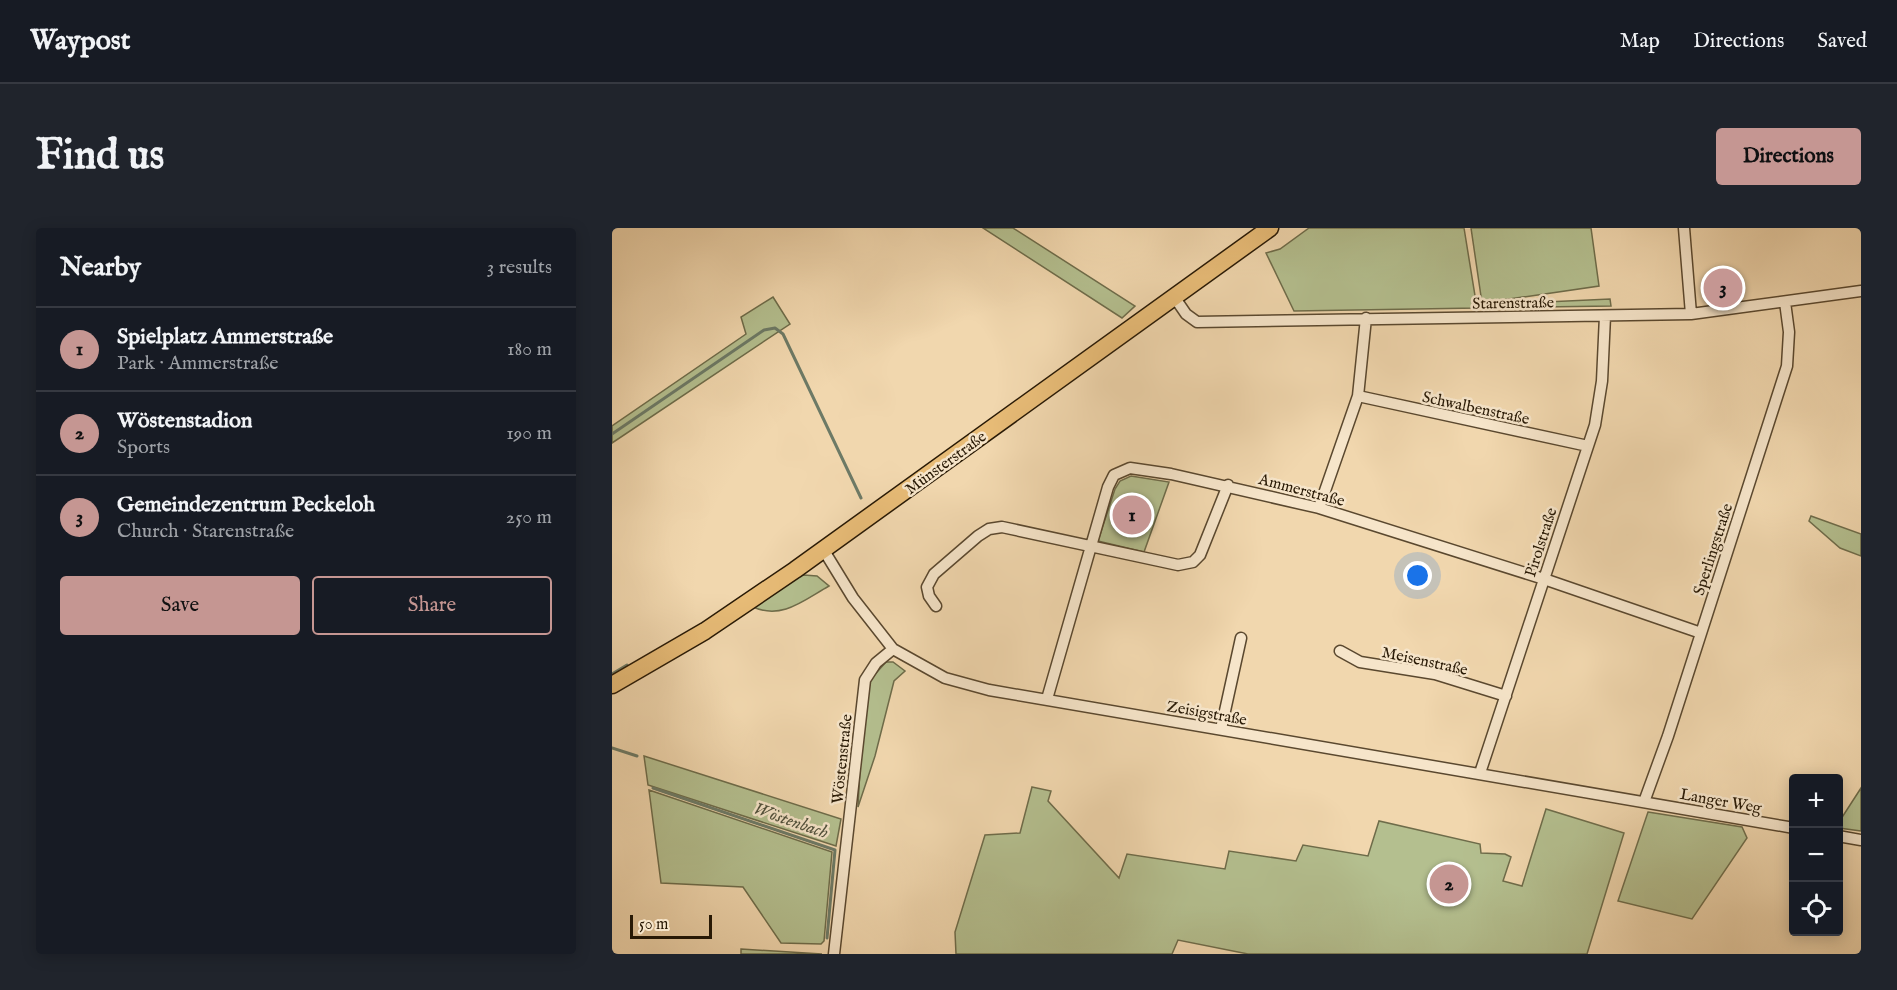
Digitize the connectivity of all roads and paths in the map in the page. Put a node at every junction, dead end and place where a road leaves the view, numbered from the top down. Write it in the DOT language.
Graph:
graph roads {
  1 [pos="1270,228"];
  2 [pos="1684,228"];
  3 [pos="1861,291"];
  4 [pos="1175,298"];
  5 [pos="1785,302"];
  6 [pos="1691,314"];
  7 [pos="1605,316"];
  8 [pos="1366,318"];
  9 [pos="1358,396"];
  10 [pos="1588,446"];
  11 [pos="1228,485"];
  12 [pos="1319,508"];
  13 [pos="1090,548"];
  14 [pos="823,549"];
  15 [pos="1544,579"];
  16 [pos="936,606"];
  17 [pos="1701,633"];
  18 [pos="1241,638"];
  19 [pos="893,649"];
  20 [pos="1340,651"];
  21 [pos="612,685"];
  22 [pos="1506,696"];
  23 [pos="1047,699"];
  24 [pos="1221,729"];
  25 [pos="1480,773"];
  26 [pos="1644,802"];
  27 [pos="1789,827"];
  28 [pos="1843,837"];
  29 [pos="1861,840"];
  30 [pos="834,954"];
  1 -- 4 [label="main road, Münsterstraße"];
  2 -- 6 [label="street"];
  3 -- 5 [label="street, Starenstraße"];
  4 -- 8 [label="street, Starenstraße"];
  4 -- 14 [label="main road, Münsterstraße"];
  5 -- 6 [label="street, Starenstraße"];
  5 -- 17 [label="street, Sperlingstraße"];
  6 -- 7 [label="street, Starenstraße"];
  7 -- 8 [label="street, Starenstraße"];
  7 -- 10 [label="street, Pirolstraße"];
  8 -- 9 [label="street"];
  9 -- 10 [label="street, Schwalbenstraße"];
  9 -- 12 [label="street"];
  10 -- 15 [label="street, Pirolstraße"];
  11 -- 12 [label="street, Ammerstraße"];
  11 -- 13 [label="street"];
  11 -- 13 [label="street, Ammerstraße"];
  12 -- 15 [label="street, Ammerstraße"];
  13 -- 16 [label="street"];
  13 -- 23 [label="street, Ammerstraße"];
  14 -- 19 [label="street, Zeisigstraße"];
  14 -- 21 [label="main road, Münsterstraße"];
  15 -- 17 [label="street, Ammerstraße"];
  15 -- 22 [label="street, Pirolstraße"];
  17 -- 26 [label="street, Sperlingstraße"];
  18 -- 24 [label="street"];
  19 -- 23 [label="street, Zeisigstraße"];
  19 -- 30 [label="street, Wöstenstraße"];
  20 -- 22 [label="street, Meisenstraße"];
  22 -- 25 [label="street, Pirolstraße"];
  23 -- 24 [label="street, Zeisigstraße"];
  24 -- 25 [label="street, Zeisigstraße"];
  25 -- 26 [label="street, Zeisigstraße"];
  26 -- 27 [label="street, Langer Weg"];
  28 -- 29 [label="street"];
}
